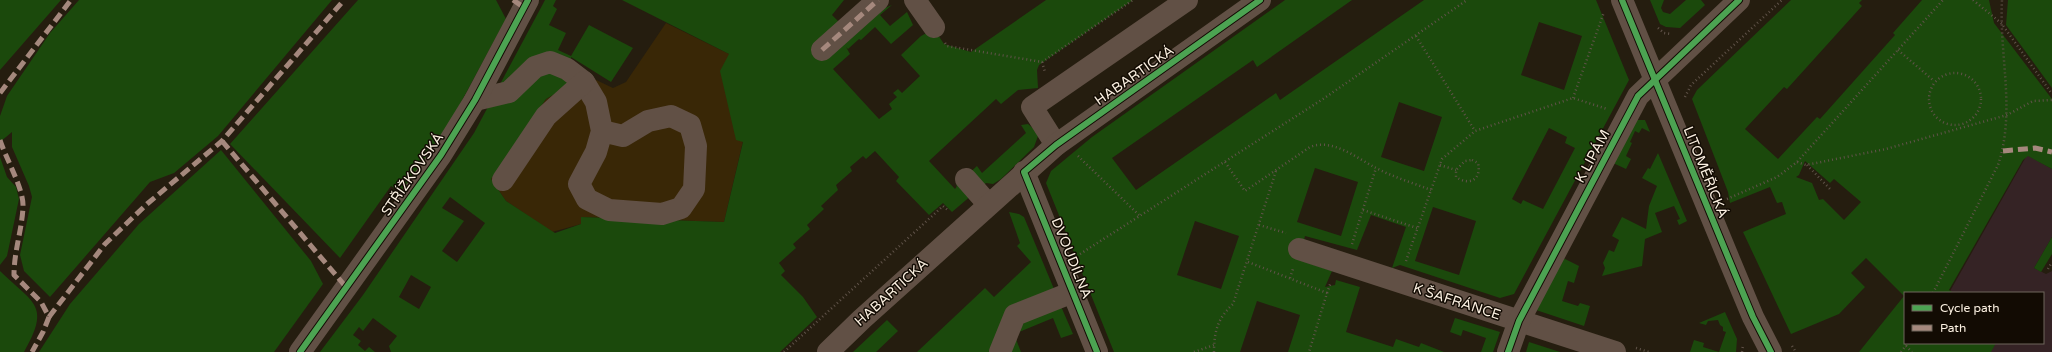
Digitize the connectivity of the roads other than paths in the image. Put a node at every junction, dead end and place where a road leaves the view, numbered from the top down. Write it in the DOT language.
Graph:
graph roads {
  1 [pos="528,0"];
  2 [pos="878,0"];
  3 [pos="915,0"];
  4 [pos="1187,0"];
  5 [pos="1260,0"];
  6 [pos="1622,0"];
  7 [pos="1739,0"];
  8 [pos="934,27"];
  9 [pos="822,50"];
  10 [pos="1655,80"];
  11 [pos="584,82"];
  12 [pos="475,100"];
  13 [pos="602,131"];
  14 [pos="1056,144"];
  15 [pos="1024,172"];
  16 [pos="966,179"];
  17 [pos="502,180"];
  18 [pos="988,204"];
  19 [pos="1296,242"];
  20 [pos="1073,292"];
  21 [pos="1519,321"];
  22 [pos="1625,350"];
  23 [pos="300,352"];
  24 [pos="828,352"];
  25 [pos="1000,352"];
  26 [pos="1097,352"];
  27 [pos="1508,352"];
  28 [pos="1771,352"];
  1 -- 12 [label="street, STŘÍŽKOVSKÁ"];
  2 -- 9 [label="street"];
  3 -- 8 [label="street"];
  4 -- 14 [label="street"];
  5 -- 14 [label="street, HABARTICKÁ"];
  6 -- 10 [label="street, LITOMĚŘICKÁ"];
  7 -- 10 [label="street, K LIPÁM"];
  10 -- 21 [label="street, K LIPÁM"];
  10 -- 28 [label="street, LITOMĚŘICKÁ"];
  11 -- 12 [label="street"];
  11 -- 13 [label="street"];
  11 -- 17 [label="street"];
  12 -- 23 [label="street, STŘÍŽKOVSKÁ"];
  13 -- 13 [label="street"];
  14 -- 15 [label="street, HABARTICKÁ"];
  15 -- 18 [label="street, HABARTICKÁ"];
  15 -- 20 [label="street, DVOUDÍLNÁ"];
  16 -- 18 [label="street"];
  18 -- 24 [label="street, HABARTICKÁ"];
  19 -- 21 [label="street, K ŠAFRÁNCE"];
  20 -- 25 [label="street"];
  20 -- 26 [label="street, DVOUDÍLNÁ"];
  21 -- 22 [label="street, K ŠAFRÁNCE"];
  21 -- 27 [label="street, K LIPÁM"];
}
